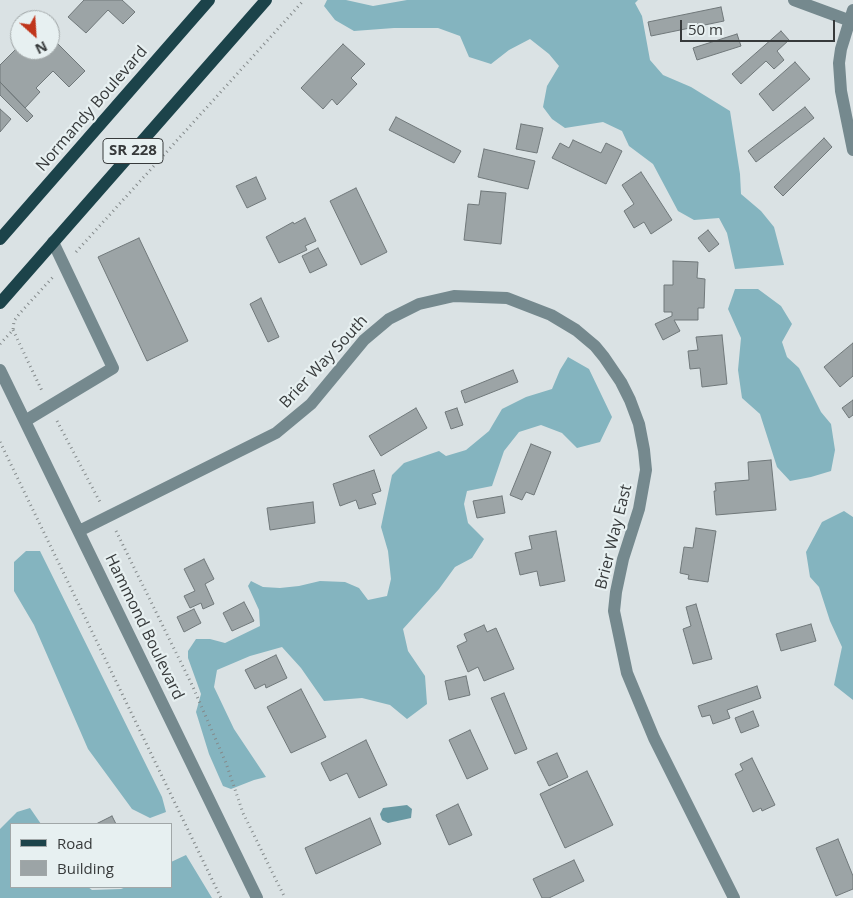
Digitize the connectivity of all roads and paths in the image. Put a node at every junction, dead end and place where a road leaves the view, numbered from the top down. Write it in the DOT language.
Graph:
graph roads {
  1 [pos="209,0"];
  2 [pos="266,0"];
  3 [pos="304,0"];
  4 [pos="794,0"];
  5 [pos="851,15"];
  6 [pos="853,150"];
  7 [pos="0,239"];
  8 [pos="53,242"];
  9 [pos="64,265"];
  10 [pos="0,303"];
  11 [pos="550,315"];
  12 [pos="14,330"];
  13 [pos="0,344"];
  14 [pos="0,370"];
  15 [pos="50,406"];
  16 [pos="25,421"];
  17 [pos="0,442"];
  18 [pos="108,517"];
  19 [pos="79,531"];
  20 [pos="221,898"];
  21 [pos="257,898"];
  22 [pos="285,898"];
  23 [pos="734,898"];
  1 -- 7 [label="main road, Normandy Boulevard / SR 228"];
  2 -- 8 [label="main road, SR 228"];
  3 -- 9 [label="path"];
  4 -- 5 [label="street"];
  5 -- 6 [label="street"];
  8 -- 9 [label="street"];
  8 -- 10 [label="main road, SR 228"];
  9 -- 12 [label="path"];
  9 -- 15 [label="street"];
  11 -- 18 [label="street, Brier Way South"];
  11 -- 23 [label="street, Brier Way East"];
  12 -- 13 [label="path"];
  12 -- 15 [label="path"];
  14 -- 16 [label="street, Hammond Boulevard"];
  15 -- 16 [label="street"];
  15 -- 18 [label="path"];
  16 -- 19 [label="street, Hammond Boulevard"];
  17 -- 20 [label="path"];
  18 -- 19 [label="street, Brier Way South"];
  18 -- 22 [label="path"];
  19 -- 21 [label="street, Hammond Boulevard"];
}
